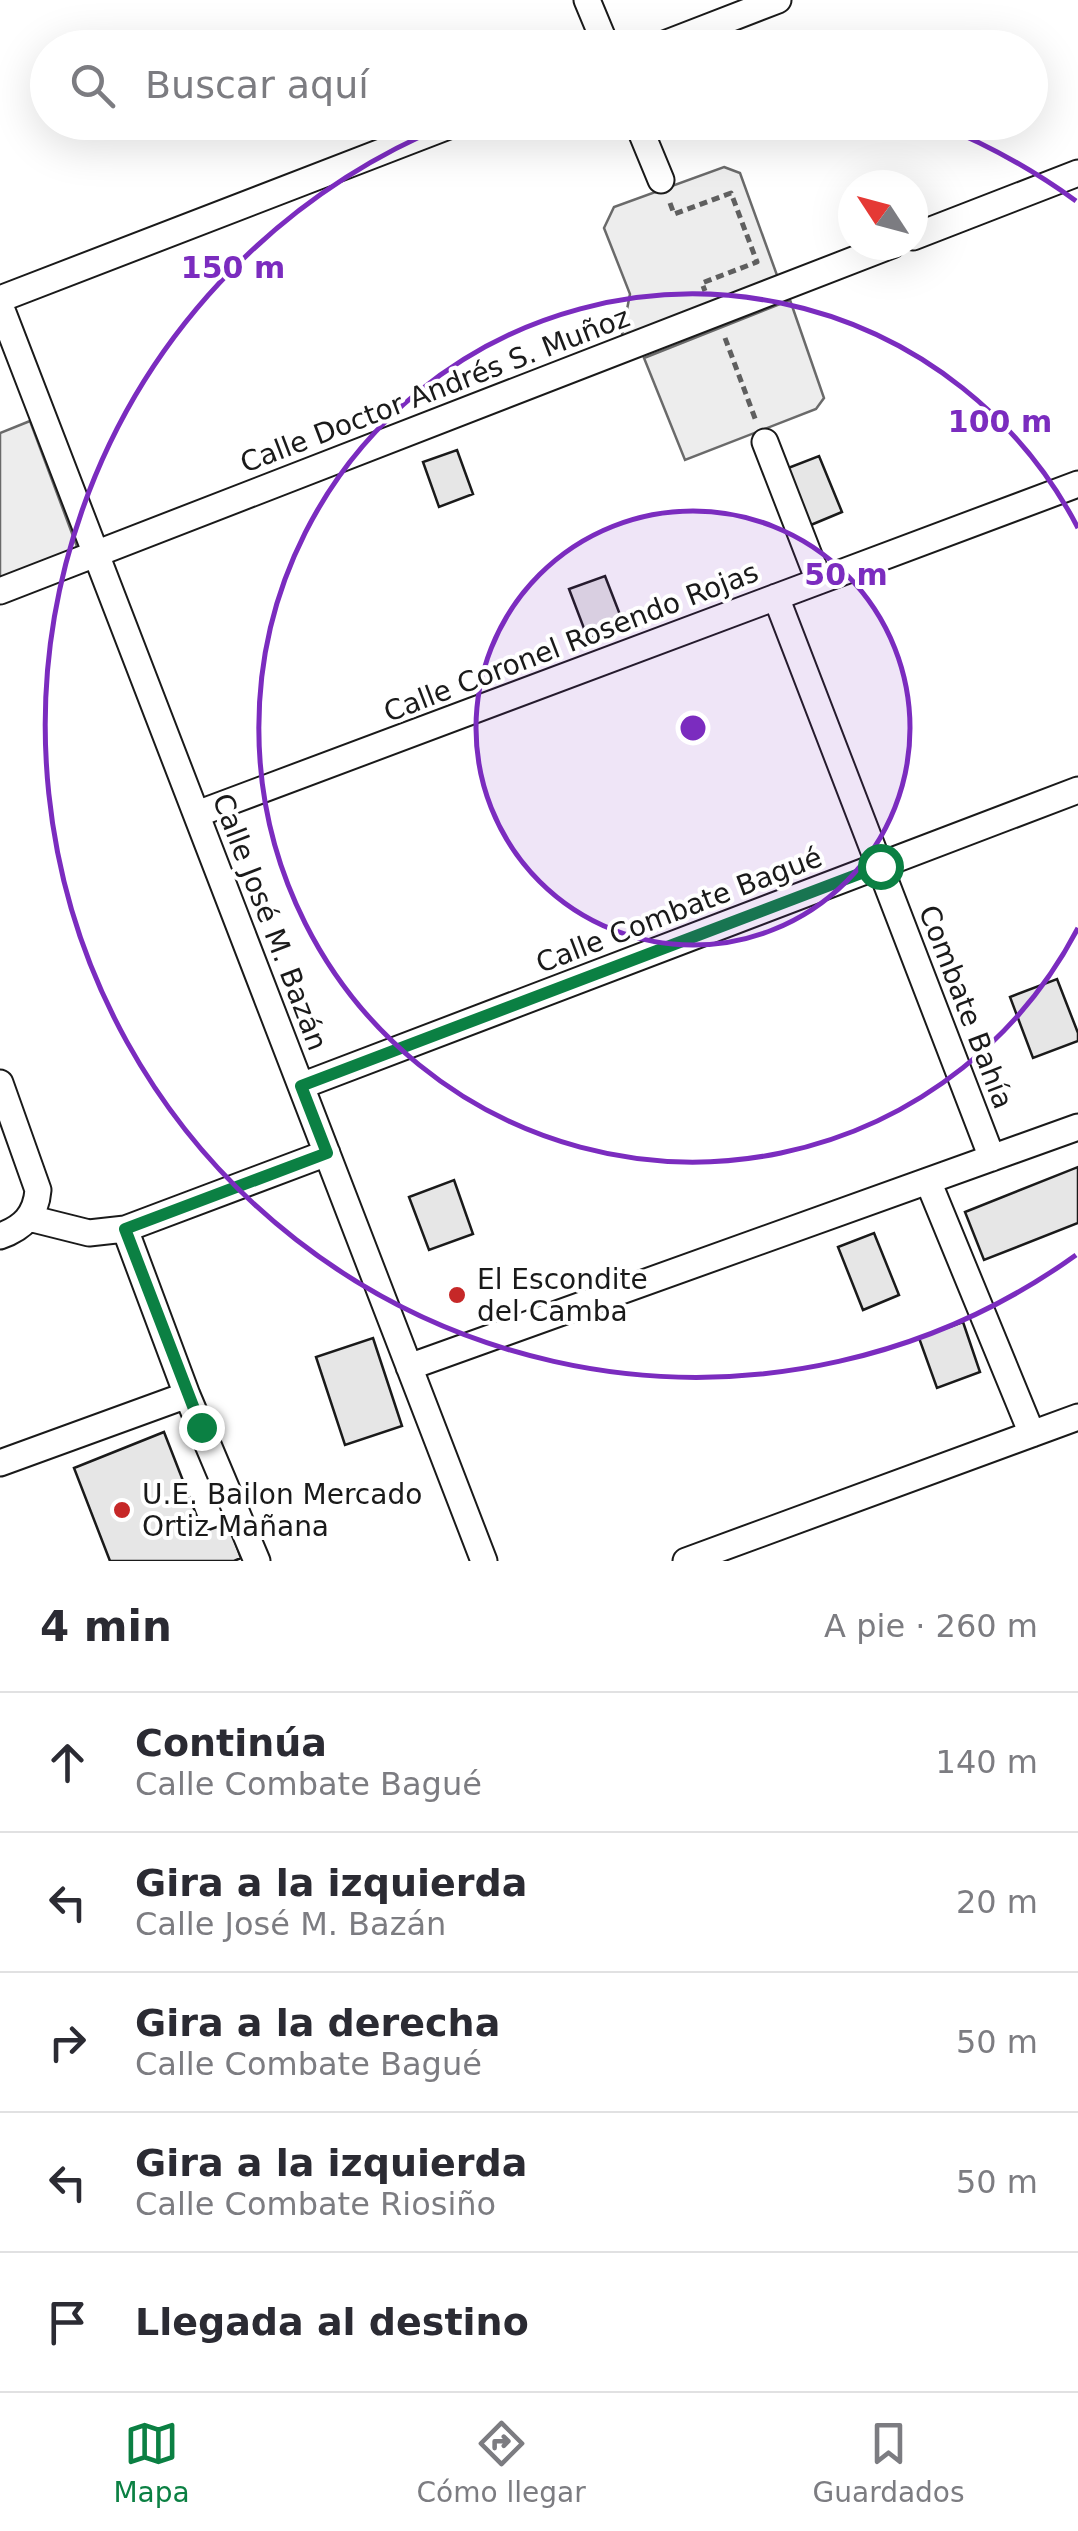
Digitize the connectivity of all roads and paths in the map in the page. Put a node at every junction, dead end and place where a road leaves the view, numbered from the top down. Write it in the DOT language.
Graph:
graph roads {
  1 [pos="586,0"];
  2 [pos="778,0"];
  3 [pos="599,30"];
  4 [pos="700,30"];
  5 [pos="413,140"];
  6 [pos="645,140"];
  7 [pos="1078,173"];
  8 [pos="661,180"];
  9 [pos="928,231"];
  10 [pos="853,260"];
  11 [pos="0,302"];
  12 [pos="765,442"];
  13 [pos="1078,484"];
  14 [pos="96,554"];
  15 [pos="819,581"];
  16 [pos="0,591"];
  17 [pos="776,597"];
  18 [pos="1078,790"];
  19 [pos="197,814"];
  20 [pos="880,866"];
  21 [pos="0,1084"];
  22 [pos="301,1086"];
  23 [pos="1078,1127"];
  24 [pos="327,1153"];
  25 [pos="992,1158"];
  26 [pos="928,1181"];
  27 [pos="30,1218"];
  28 [pos="125,1229"];
  29 [pos="0,1236"];
  30 [pos="409,1367"];
  31 [pos="188,1395"];
  32 [pos="1078,1416"];
  33 [pos="1032,1434"];
  34 [pos="0,1462"];
  35 [pos="482,1560"];
  36 [pos="258,1561"];
  37 [pos="686,1561"];
  1 -- 3 [label="street"];
  2 -- 4 [label="street"];
  5 -- 11 [label="street"];
  6 -- 8 [label="street"];
  7 -- 9 [label="street"];
  10 -- 14 [label="street, Calle Doctor Andrés S. Muñoz"];
  11 -- 14 [label="street, Calle José M. Bazán"];
  12 -- 15 [label="street"];
  13 -- 15 [label="street, Calle Coronel Rosendo Rojas"];
  14 -- 16 [label="street, Calle Doctor Andrés S. Muñoz"];
  14 -- 19 [label="street, Calle José M. Bazán"];
  15 -- 17 [label="street, Calle Coronel Rosendo Rojas"];
  17 -- 19 [label="street, Calle Coronel Rosendo Rojas"];
  17 -- 20 [label="street, Combate Bahía"];
  18 -- 20 [label="street, Calle Combate Bagué"];
  19 -- 22 [label="street, Calle José M. Bazán"];
  20 -- 22 [label="street, Calle Combate Bagué"];
  20 -- 25 [label="street, Combate Bahía"];
  21 -- 27 [label="street"];
  22 -- 24 [label="street, Calle José M. Bazán"];
  23 -- 25 [label="street"];
  24 -- 28 [label="street"];
  24 -- 30 [label="street, Calle José M. Bazán"];
  25 -- 26 [label="street"];
  26 -- 30 [label="street"];
  26 -- 33 [label="street"];
  27 -- 28 [label="street"];
  27 -- 29 [label="street"];
  28 -- 31 [label="street"];
  30 -- 35 [label="street, Calle José M. Bazán"];
  31 -- 34 [label="street"];
  31 -- 36 [label="street"];
  32 -- 33 [label="street"];
  33 -- 37 [label="street"];
}
